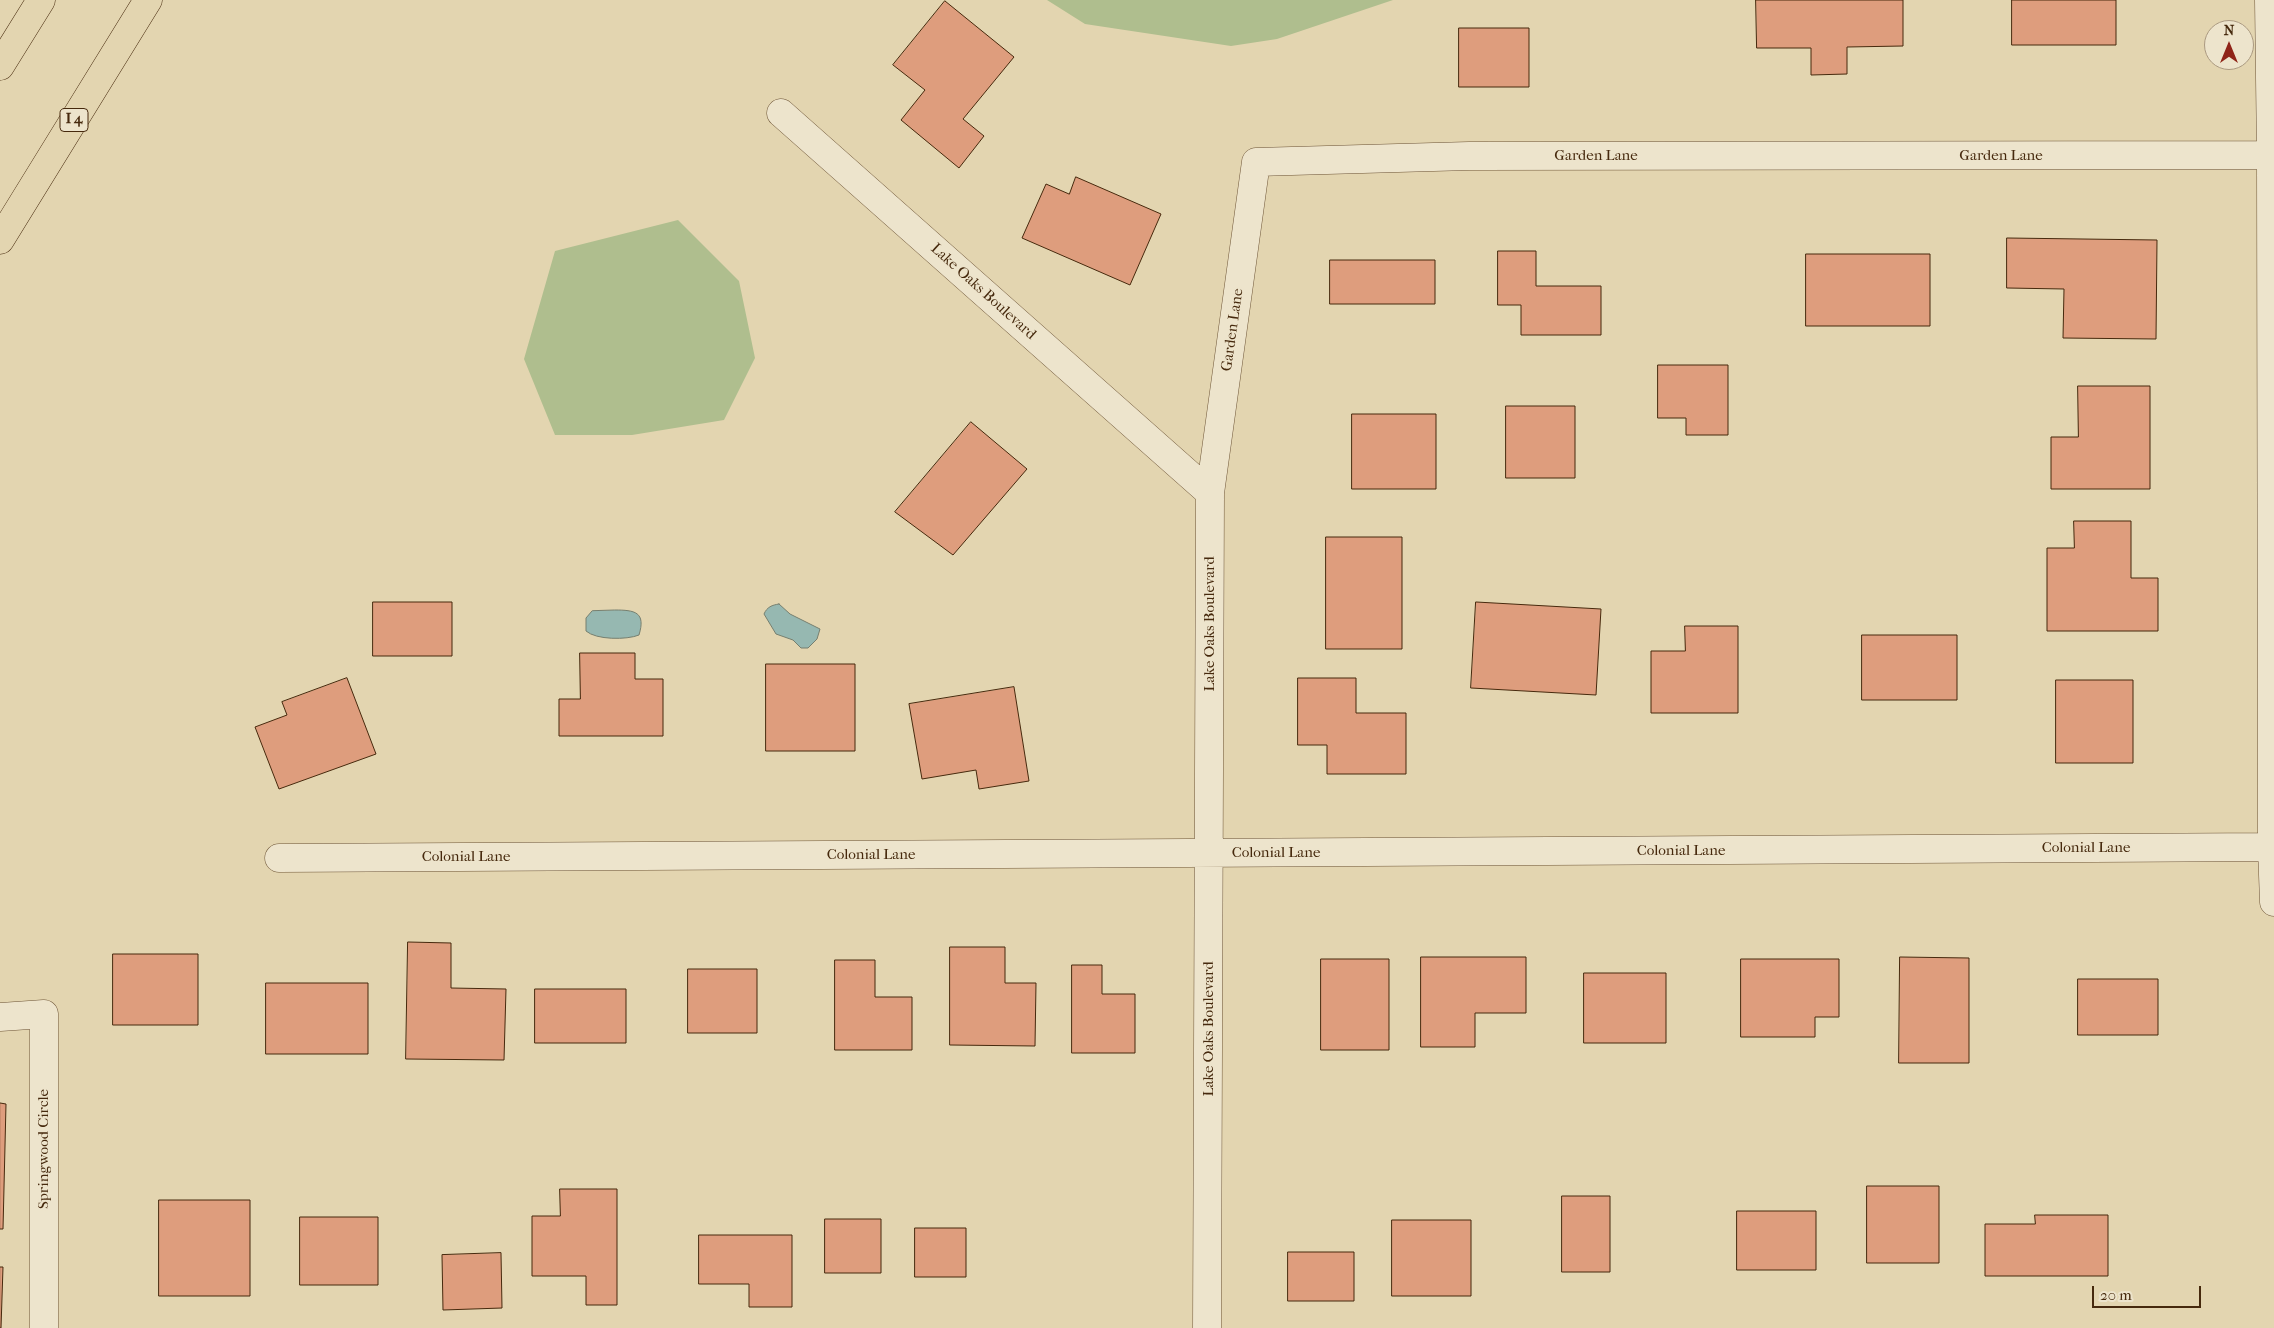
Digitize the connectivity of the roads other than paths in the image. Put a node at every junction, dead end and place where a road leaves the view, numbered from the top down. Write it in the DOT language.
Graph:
graph roads {
  1 [pos="41,0"];
  2 [pos="148,0"];
  3 [pos="2269,0"];
  4 [pos="0,66"];
  5 [pos="782,114"];
  6 [pos="2271,155"];
  7 [pos="0,240"];
  8 [pos="1210,494"];
  9 [pos="2273,847"];
  10 [pos="1210,854"];
  11 [pos="279,858"];
  12 [pos="2274,902"];
  13 [pos="0,1016"];
  14 [pos="44,1328"];
  15 [pos="1207,1328"];
  1 -- 4 [label="highway"];
  2 -- 7 [label="highway, I 4"];
  3 -- 6 [label="street"];
  5 -- 8 [label="street, Lake Oaks Boulevard"];
  6 -- 8 [label="street, Garden Lane"];
  6 -- 9 [label="street"];
  8 -- 10 [label="street, Lake Oaks Boulevard"];
  9 -- 10 [label="street, Colonial Lane"];
  9 -- 12 [label="street"];
  10 -- 11 [label="street, Colonial Lane"];
  10 -- 15 [label="street, Lake Oaks Boulevard"];
  13 -- 14 [label="street, Springwood Circle"];
}
